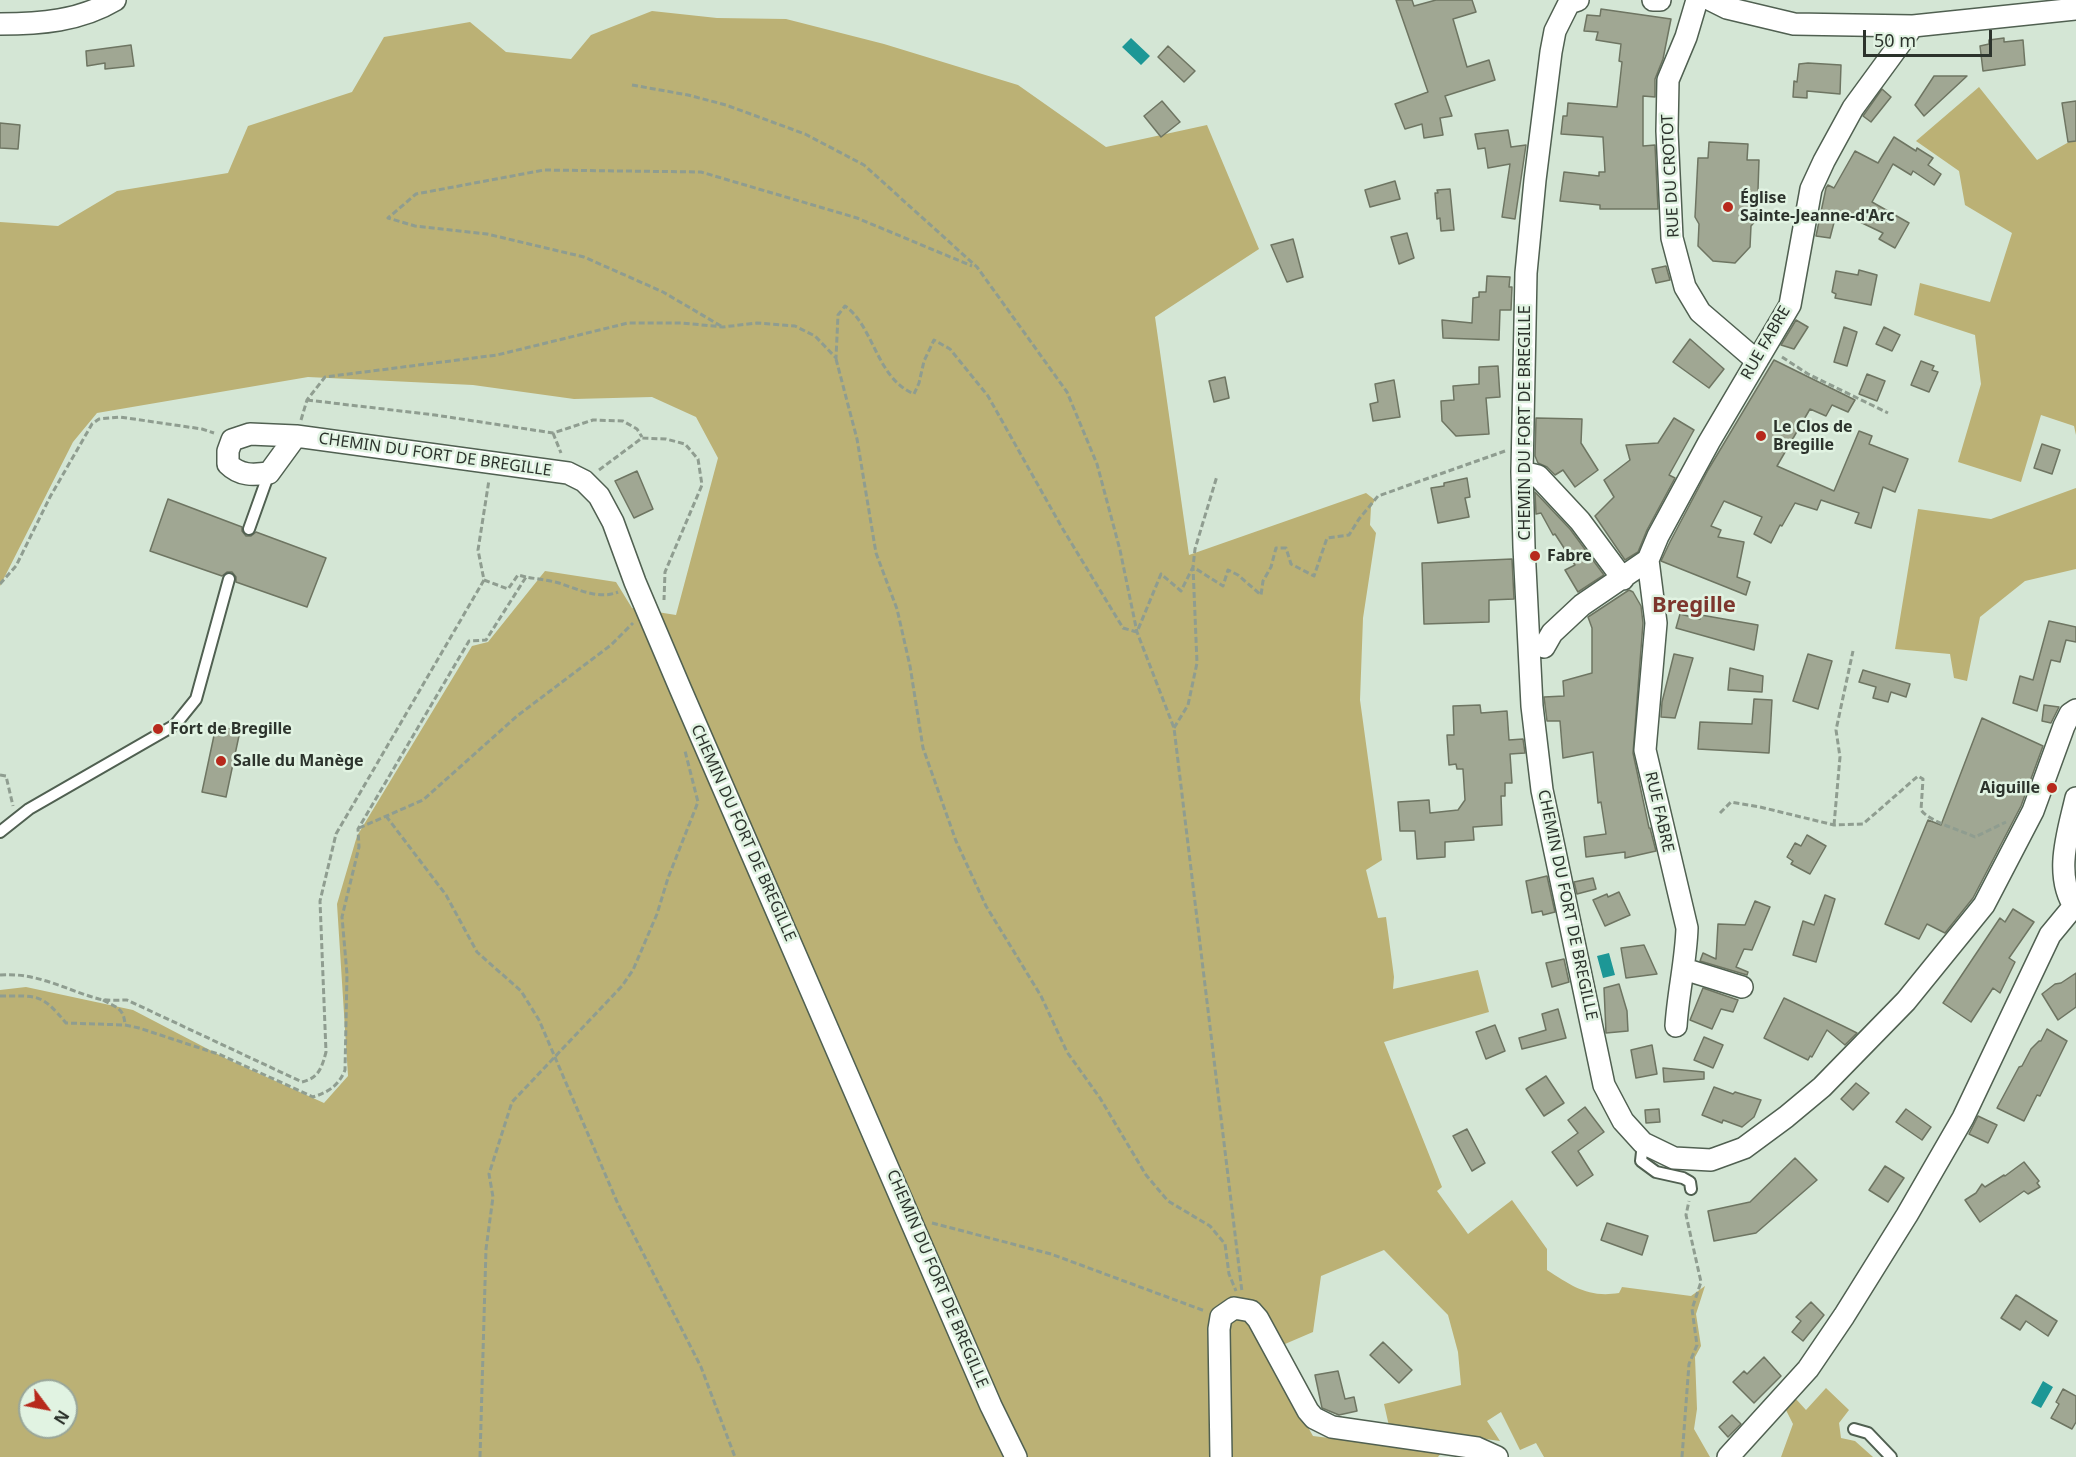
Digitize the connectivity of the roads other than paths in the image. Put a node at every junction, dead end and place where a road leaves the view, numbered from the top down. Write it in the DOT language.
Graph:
graph roads {
  1 [pos="115,0"];
  2 [pos="1653,0"];
  3 [pos="1660,0"];
  4 [pos="1697,0"];
  5 [pos="1711,0"];
  6 [pos="1571,1"];
  7 [pos="2076,9"];
  8 [pos="0,24"];
  9 [pos="1913,26"];
  10 [pos="1761,353"];
  11 [pos="296,436"];
  12 [pos="1522,472"];
  13 [pos="269,473"];
  14 [pos="249,529"];
  15 [pos="1648,560"];
  16 [pos="229,579"];
  17 [pos="1623,579"];
  18 [pos="1544,647"];
  19 [pos="2076,710"];
  20 [pos="2076,798"];
  21 [pos="0,832"];
  22 [pos="2075,908"];
  23 [pos="1684,969"];
  24 [pos="1742,987"];
  25 [pos="1676,1026"];
  26 [pos="1643,1143"];
  27 [pos="1691,1189"];
  28 [pos="1854,1429"];
  29 [pos="1016,1457"];
  30 [pos="1221,1457"];
  31 [pos="1497,1457"];
  32 [pos="1728,1457"];
  33 [pos="1891,1457"];
  1 -- 8 [label="street"];
  2 -- 3 [label="street"];
  4 -- 10 [label="street, RUE DU CROTOT"];
  5 -- 9 [label="street"];
  6 -- 12 [label="street, CHEMIN DU FORT DE BREGILLE"];
  7 -- 9 [label="street"];
  9 -- 10 [label="street, RUE FABRE"];
  10 -- 15 [label="street, RUE FABRE"];
  11 -- 13 [label="street"];
  11 -- 13 [label="street, CHEMIN DU FORT DE BREGILLE"];
  11 -- 29 [label="street, CHEMIN DU FORT DE BREGILLE"];
  12 -- 17 [label="street"];
  12 -- 26 [label="street, CHEMIN DU FORT DE BREGILLE"];
  13 -- 14 [label="lane"];
  15 -- 17 [label="street, RUE FABRE"];
  15 -- 23 [label="street, RUE FABRE"];
  16 -- 21 [label="lane"];
  17 -- 18 [label="street, RUE FABRE"];
  19 -- 26 [label="street, CHEMIN DU FORT DE BREGILLE"];
  20 -- 22 [label="street"];
  22 -- 32 [label="street"];
  23 -- 24 [label="street"];
  23 -- 25 [label="street, RUE FABRE"];
  26 -- 27 [label="lane"];
  28 -- 33 [label="lane"];
  30 -- 31 [label="street"];
}
